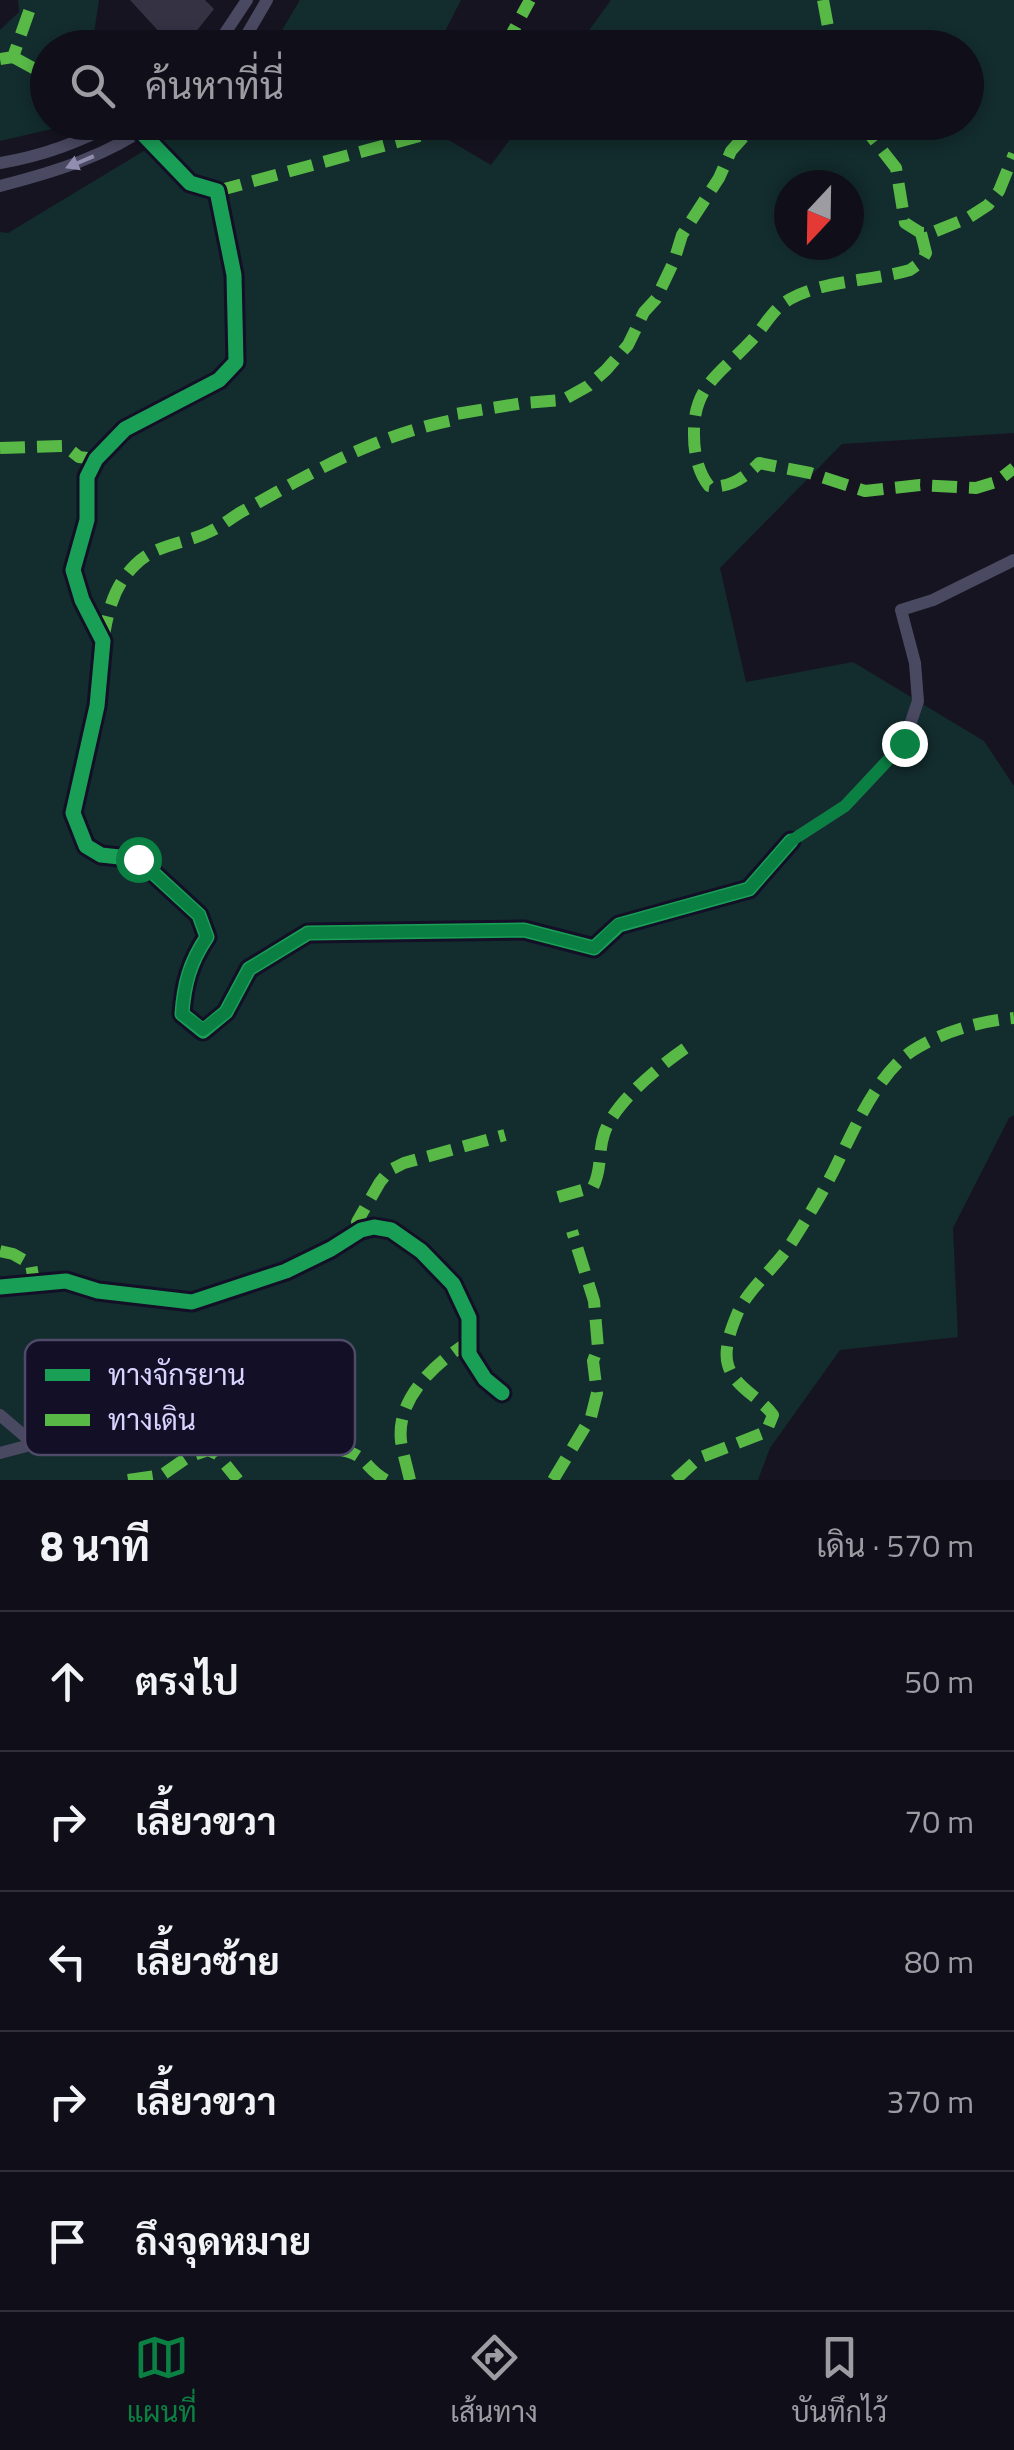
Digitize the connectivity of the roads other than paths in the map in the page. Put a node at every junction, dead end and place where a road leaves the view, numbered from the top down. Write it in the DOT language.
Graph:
graph roads {
  1 [pos="247,0"];
  2 [pos="263,1"];
  3 [pos="227,30"];
  4 [pos="249,30"];
  5 [pos="78,140"];
  6 [pos="124,140"];
  7 [pos="149,140"];
  8 [pos="0,163"];
  9 [pos="0,186"];
  10 [pos="1014,560"];
  11 [pos="0,1286"];
  12 [pos="502,1392"];
  13 [pos="0,1415"];
  14 [pos="25,1436"];
  15 [pos="25,1446"];
  16 [pos="0,1453"];
  1 -- 3 [label="street"];
  2 -- 4 [label="street"];
  5 -- 8 [label="street"];
  6 -- 9 [label="street, one-way"];
  7 -- 10 [label="street"];
  11 -- 12 [label="street"];
  13 -- 14 [label="street"];
  15 -- 16 [label="street"];
}
